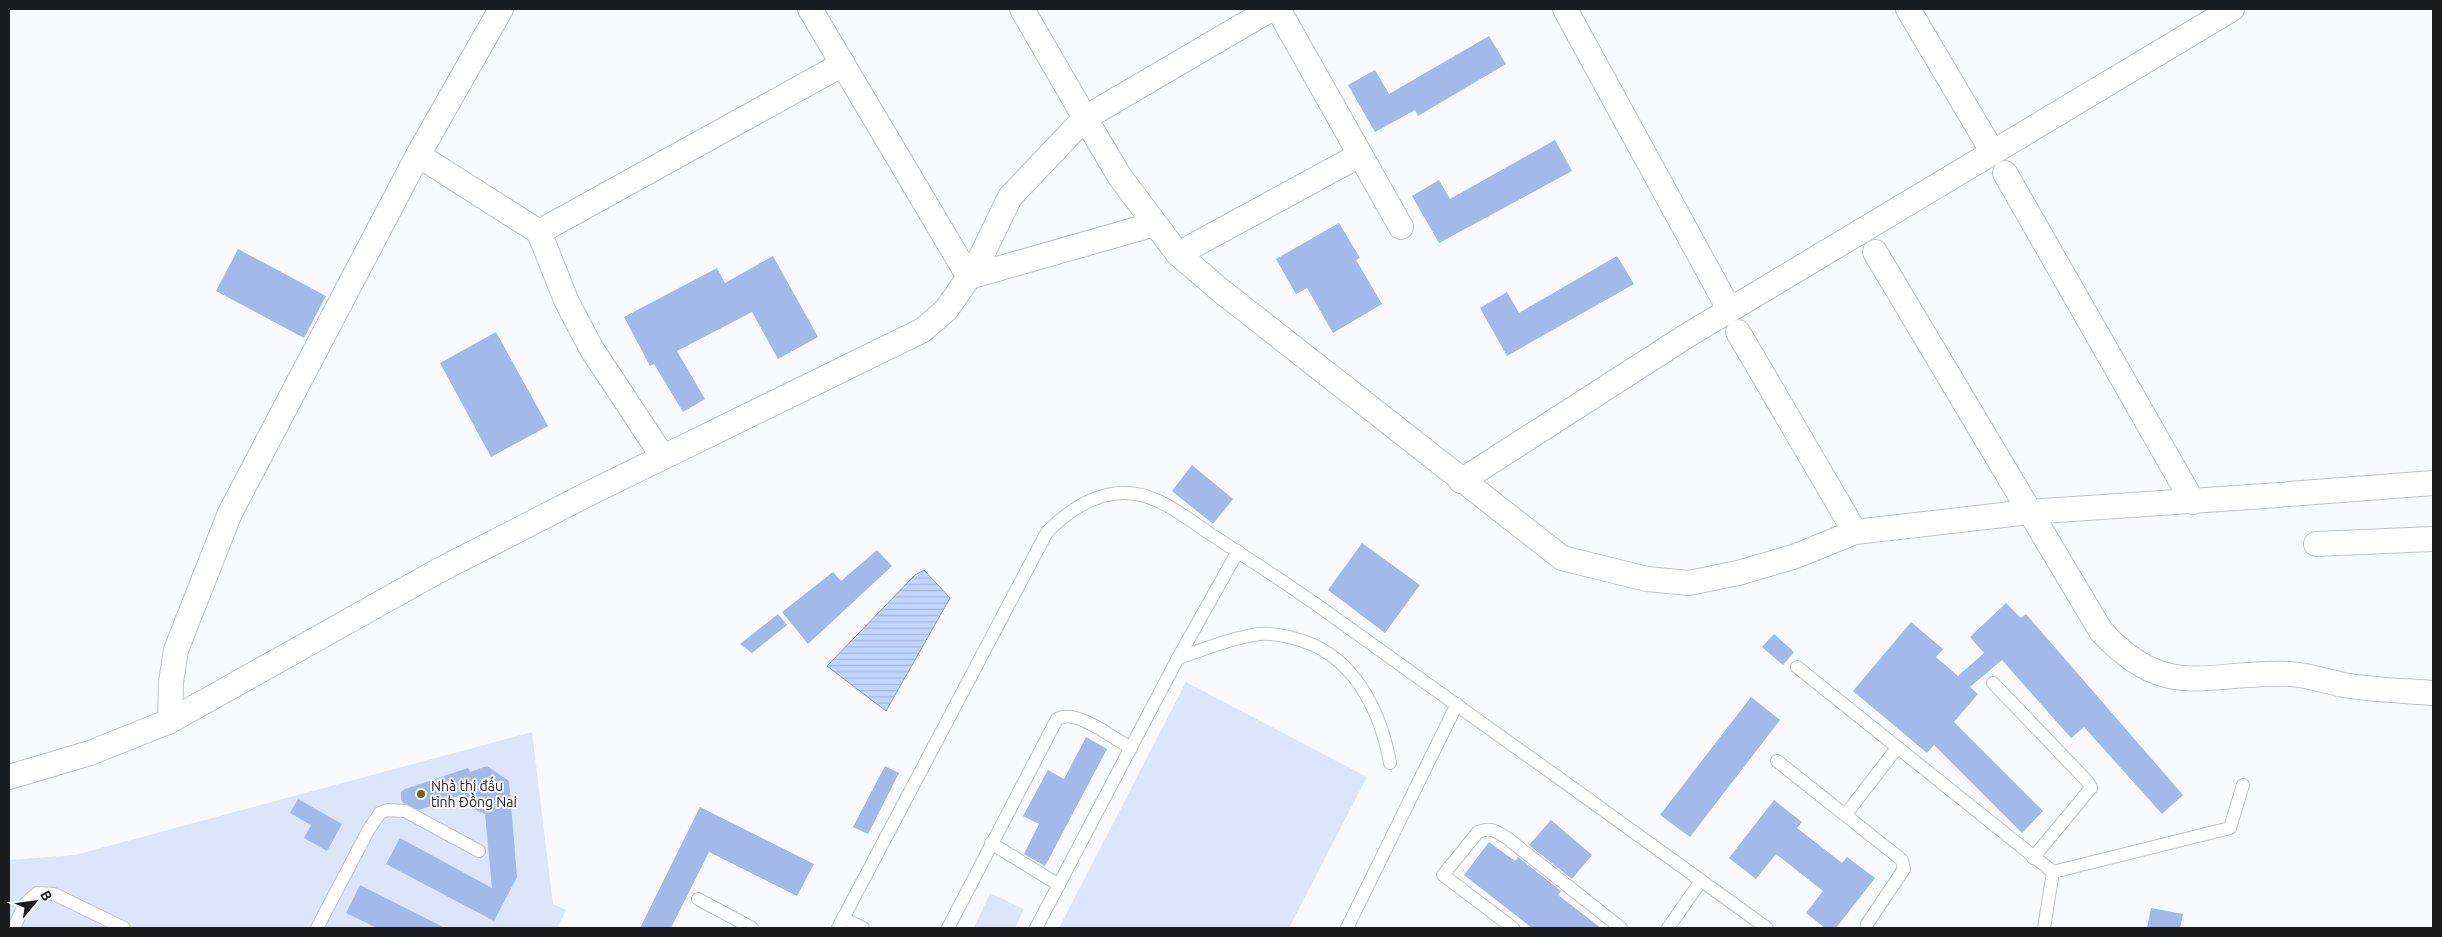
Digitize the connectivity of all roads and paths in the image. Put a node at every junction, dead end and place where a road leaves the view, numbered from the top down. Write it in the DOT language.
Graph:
graph roads {
  1 [pos="501,9"];
  2 [pos="810,9"];
  3 [pos="1022,9"];
  4 [pos="1271,9"];
  5 [pos="1278,9"];
  6 [pos="1565,9"];
  7 [pos="1908,9"];
  8 [pos="2232,9"];
  9 [pos="843,64"];
  10 [pos="1085,118"];
  11 [pos="1992,151"];
  12 [pos="418,155"];
  13 [pos="1360,155"];
  14 [pos="2005,173"];
  15 [pos="1155,224"];
  16 [pos="1400,227"];
  17 [pos="539,232"];
  18 [pos="1875,252"];
  19 [pos="1178,254"];
  20 [pos="969,277"];
  21 [pos="1730,309"];
  22 [pos="1738,332"];
  23 [pos="663,457"];
  24 [pos="1461,481"];
  25 [pos="2433,483"];
  26 [pos="2193,502"];
  27 [pos="2029,512"];
  28 [pos="1855,532"];
  29 [pos="2433,539"];
  30 [pos="2316,544"];
  31 [pos="1238,551"];
  32 [pos="1178,658"];
  33 [pos="1798,667"];
  34 [pos="1993,683"];
  35 [pos="2433,693"];
  36 [pos="1457,704"];
  37 [pos="170,721"];
  38 [pos="1131,748"];
  39 [pos="1898,748"];
  40 [pos="1776,761"];
  41 [pos="1390,763"];
  42 [pos="9,777"];
  43 [pos="2243,785"];
  44 [pos="1846,814"];
  45 [pos="992,844"];
  46 [pos="479,851"];
  47 [pos="2033,858"];
  48 [pos="2052,872"];
  49 [pos="1701,881"];
  50 [pos="1059,885"];
  51 [pos="698,899"];
  52 [pos="840,923"];
  53 [pos="1867,924"];
  54 [pos="14,928"];
  55 [pos="124,928"];
  56 [pos="317,928"];
  57 [pos="752,928"];
  58 [pos="863,928"];
  59 [pos="948,928"];
  60 [pos="1036,928"];
  61 [pos="1347,928"];
  62 [pos="1513,928"];
  63 [pos="1621,928"];
  64 [pos="1668,928"];
  65 [pos="1767,928"];
  66 [pos="2044,928"];
  1 -- 12 [label="street"];
  2 -- 9 [label="street"];
  3 -- 10 [label="street"];
  4 -- 10 [label="street"];
  5 -- 13 [label="street"];
  6 -- 21 [label="street"];
  7 -- 11 [label="street"];
  8 -- 11 [label="street"];
  9 -- 17 [label="street"];
  9 -- 20 [label="street"];
  10 -- 15 [label="street"];
  10 -- 20 [label="street"];
  11 -- 21 [label="street"];
  12 -- 17 [label="street"];
  12 -- 37 [label="street"];
  13 -- 16 [label="street"];
  13 -- 19 [label="street"];
  14 -- 26 [label="street"];
  15 -- 19 [label="street"];
  15 -- 20 [label="street"];
  17 -- 23 [label="street"];
  18 -- 27 [label="street"];
  19 -- 24 [label="street"];
  20 -- 23 [label="street"];
  21 -- 24 [label="street"];
  22 -- 28 [label="street"];
  23 -- 37 [label="street"];
  24 -- 28 [label="street"];
  25 -- 26 [label="street"];
  26 -- 27 [label="street"];
  27 -- 28 [label="street"];
  27 -- 35 [label="street"];
  29 -- 30 [label="street"];
  31 -- 32 [label="lane"];
  31 -- 36 [label="lane"];
  31 -- 52 [label="lane"];
  32 -- 38 [label="lane"];
  32 -- 41 [label="lane"];
  33 -- 39 [label="lane"];
  34 -- 47 [label="lane"];
  36 -- 49 [label="lane"];
  36 -- 61 [label="lane"];
  37 -- 42 [label="street"];
  38 -- 45 [label="lane"];
  38 -- 50 [label="lane"];
  39 -- 44 [label="lane"];
  39 -- 47 [label="lane"];
  40 -- 44 [label="lane"];
  43 -- 48 [label="lane"];
  44 -- 53 [label="lane"];
  45 -- 50 [label="lane"];
  45 -- 59 [label="lane"];
  46 -- 56 [label="lane"];
  47 -- 48 [label="lane"];
  48 -- 66 [label="lane"];
  49 -- 64 [label="lane"];
  49 -- 65 [label="lane"];
  50 -- 60 [label="lane"];
  51 -- 57 [label="lane"];
  52 -- 58 [label="lane"];
  54 -- 55 [label="lane"];
  62 -- 63 [label="lane"];
}
